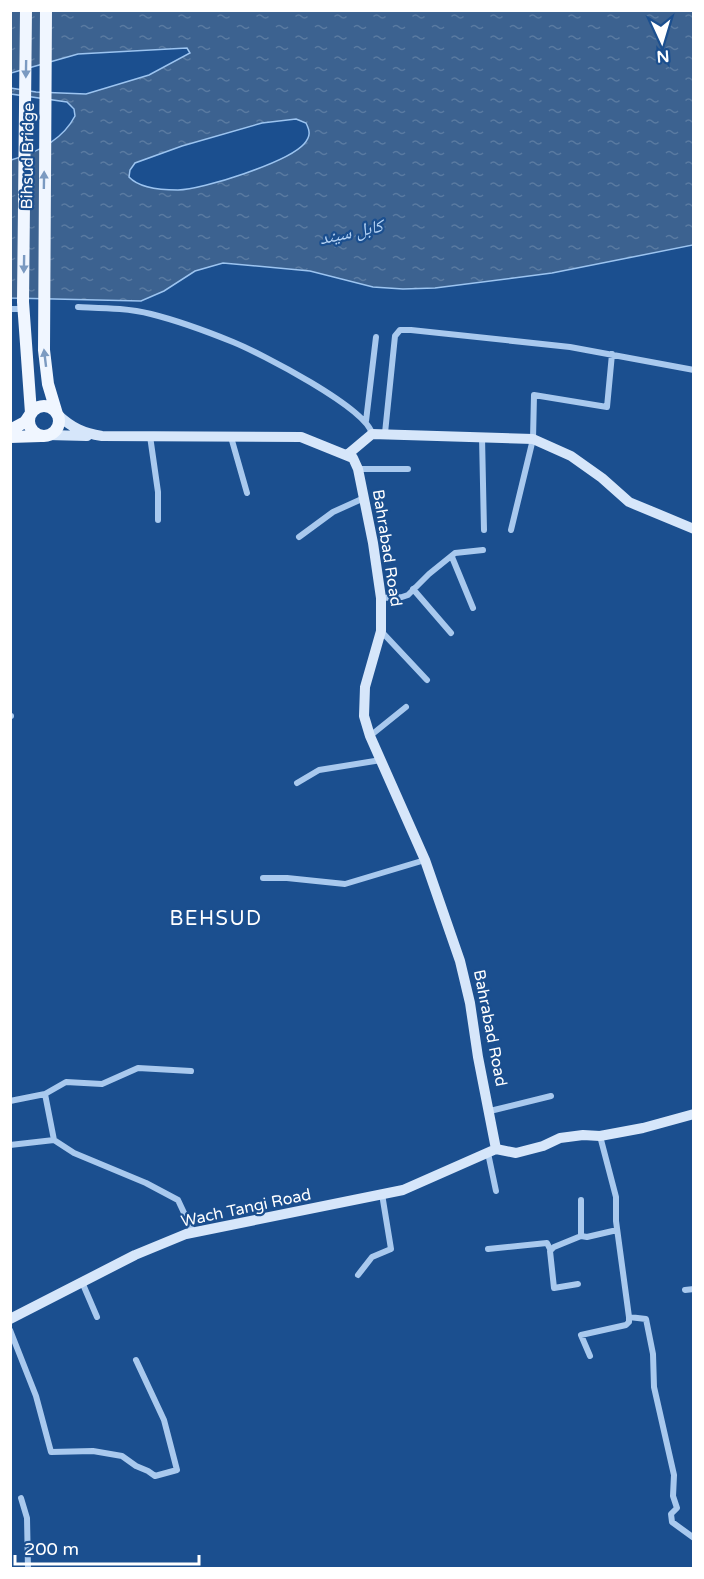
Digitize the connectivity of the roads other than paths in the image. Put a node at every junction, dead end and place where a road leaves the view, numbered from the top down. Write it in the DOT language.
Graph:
graph roads {
  1 [pos="26,10"];
  2 [pos="46,10"];
  3 [pos="23,305"];
  4 [pos="78,307"];
  5 [pos="10,309"];
  6 [pos="376,337"];
  7 [pos="612,354"];
  8 [pos="693,370"];
  9 [pos="31,413"];
  10 [pos="57,414"];
  11 [pos="366,421"];
  12 [pos="10,430"];
  13 [pos="385,433"];
  14 [pos="372,434"];
  15 [pos="10,436"];
  16 [pos="45,436"];
  17 [pos="102,436"];
  18 [pos="150,436"];
  19 [pos="231,437"];
  20 [pos="482,437"];
  21 [pos="533,439"];
  22 [pos="347,455"];
  23 [pos="358,469"];
  24 [pos="408,469"];
  25 [pos="247,493"];
  26 [pos="364,498"];
  27 [pos="158,520"];
  28 [pos="693,529"];
  29 [pos="484,530"];
  30 [pos="511,530"];
  31 [pos="299,537"];
  32 [pos="483,550"];
  33 [pos="452,557"];
  34 [pos="413,589"];
  35 [pos="381,598"];
  36 [pos="473,608"];
  37 [pos="381,631"];
  38 [pos="451,633"];
  39 [pos="427,680"];
  40 [pos="405,707"];
  41 [pos="370,736"];
  42 [pos="381,760"];
  43 [pos="297,783"];
  44 [pos="425,860"];
  45 [pos="262,878"];
  46 [pos="191,1071"];
  47 [pos="45,1094"];
  48 [pos="551,1096"];
  49 [pos="10,1101"];
  50 [pos="490,1111"];
  51 [pos="693,1114"];
  52 [pos="600,1136"];
  53 [pos="54,1140"];
  54 [pos="10,1145"];
  55 [pos="492,1151"];
  56 [pos="496,1191"];
  57 [pos="382,1194"];
  58 [pos="581,1200"];
  59 [pos="617,1230"];
  60 [pos="193,1232"];
  61 [pos="581,1236"];
  62 [pos="488,1249"];
  63 [pos="550,1249"];
  64 [pos="358,1275"];
  65 [pos="82,1282"];
  66 [pos="578,1284"];
  67 [pos="693,1289"];
  68 [pos="685,1290"];
  69 [pos="97,1317"];
  70 [pos="629,1317"];
  71 [pos="10,1320"];
  72 [pos="10,1330"];
  73 [pos="590,1356"];
  74 [pos="136,1360"];
  75 [pos="21,1498"];
  76 [pos="693,1538"];
  77 [pos="28,1569"];
  1 -- 3 [label="main road, one-way"];
  10 -- 2 [label="main road, Bihsud Bridge, one-way"];
  3 -- 5 [label="street"];
  3 -- 9 [label="main road"];
  4 -- 11 [label="street"];
  6 -- 11 [label="street"];
  7 -- 8 [label="street"];
  7 -- 13 [label="street"];
  7 -- 21 [label="street"];
  9 -- 10 [label="main road"];
  9 -- 12 [label="main road"];
  9 -- 16 [label="main road"];
  10 -- 16 [label="main road"];
  10 -- 17 [label="main road"];
  11 -- 14 [label="street"];
  13 -- 14 [label="main road"];
  13 -- 20 [label="main road"];
  14 -- 22 [label="main road"];
  15 -- 16 [label="main road"];
  16 -- 17 [label="main road"];
  17 -- 18 [label="main road"];
  18 -- 19 [label="main road"];
  18 -- 27 [label="street"];
  19 -- 22 [label="main road"];
  19 -- 25 [label="street"];
  20 -- 21 [label="main road"];
  20 -- 29 [label="street"];
  21 -- 28 [label="main road"];
  21 -- 30 [label="street"];
  22 -- 23 [label="main road, Bahrabad Road"];
  23 -- 24 [label="street"];
  23 -- 26 [label="main road, Bahrabad Road"];
  26 -- 31 [label="street"];
  26 -- 35 [label="main road, Bahrabad Road"];
  32 -- 33 [label="street"];
  33 -- 34 [label="street"];
  33 -- 36 [label="street"];
  34 -- 35 [label="street"];
  34 -- 38 [label="street"];
  35 -- 37 [label="main road, Bahrabad Road"];
  37 -- 39 [label="street"];
  37 -- 41 [label="main road, Bahrabad Road"];
  40 -- 41 [label="street"];
  41 -- 42 [label="main road, Bahrabad Road"];
  42 -- 43 [label="street"];
  42 -- 44 [label="main road, Bahrabad Road"];
  44 -- 45 [label="street"];
  44 -- 50 [label="main road, Bahrabad Road"];
  46 -- 47 [label="street"];
  47 -- 49 [label="street"];
  47 -- 53 [label="street"];
  48 -- 50 [label="street"];
  50 -- 55 [label="main road, Bahrabad Road"];
  51 -- 52 [label="main road"];
  52 -- 55 [label="main road"];
  52 -- 59 [label="street"];
  53 -- 54 [label="street"];
  53 -- 60 [label="street"];
  55 -- 56 [label="street"];
  55 -- 57 [label="main road, Wach Tangi Road"];
  57 -- 60 [label="main road, Wach Tangi Road"];
  57 -- 64 [label="street"];
  58 -- 61 [label="street"];
  59 -- 61 [label="street"];
  59 -- 70 [label="street"];
  60 -- 65 [label="main road, Wach Tangi Road"];
  61 -- 63 [label="street"];
  62 -- 63 [label="street"];
  63 -- 66 [label="street"];
  65 -- 69 [label="street"];
  65 -- 71 [label="main road, Wach Tangi Road"];
  67 -- 68 [label="street"];
  70 -- 73 [label="street"];
  70 -- 76 [label="street"];
  72 -- 74 [label="street"];
  75 -- 77 [label="street"];
}
